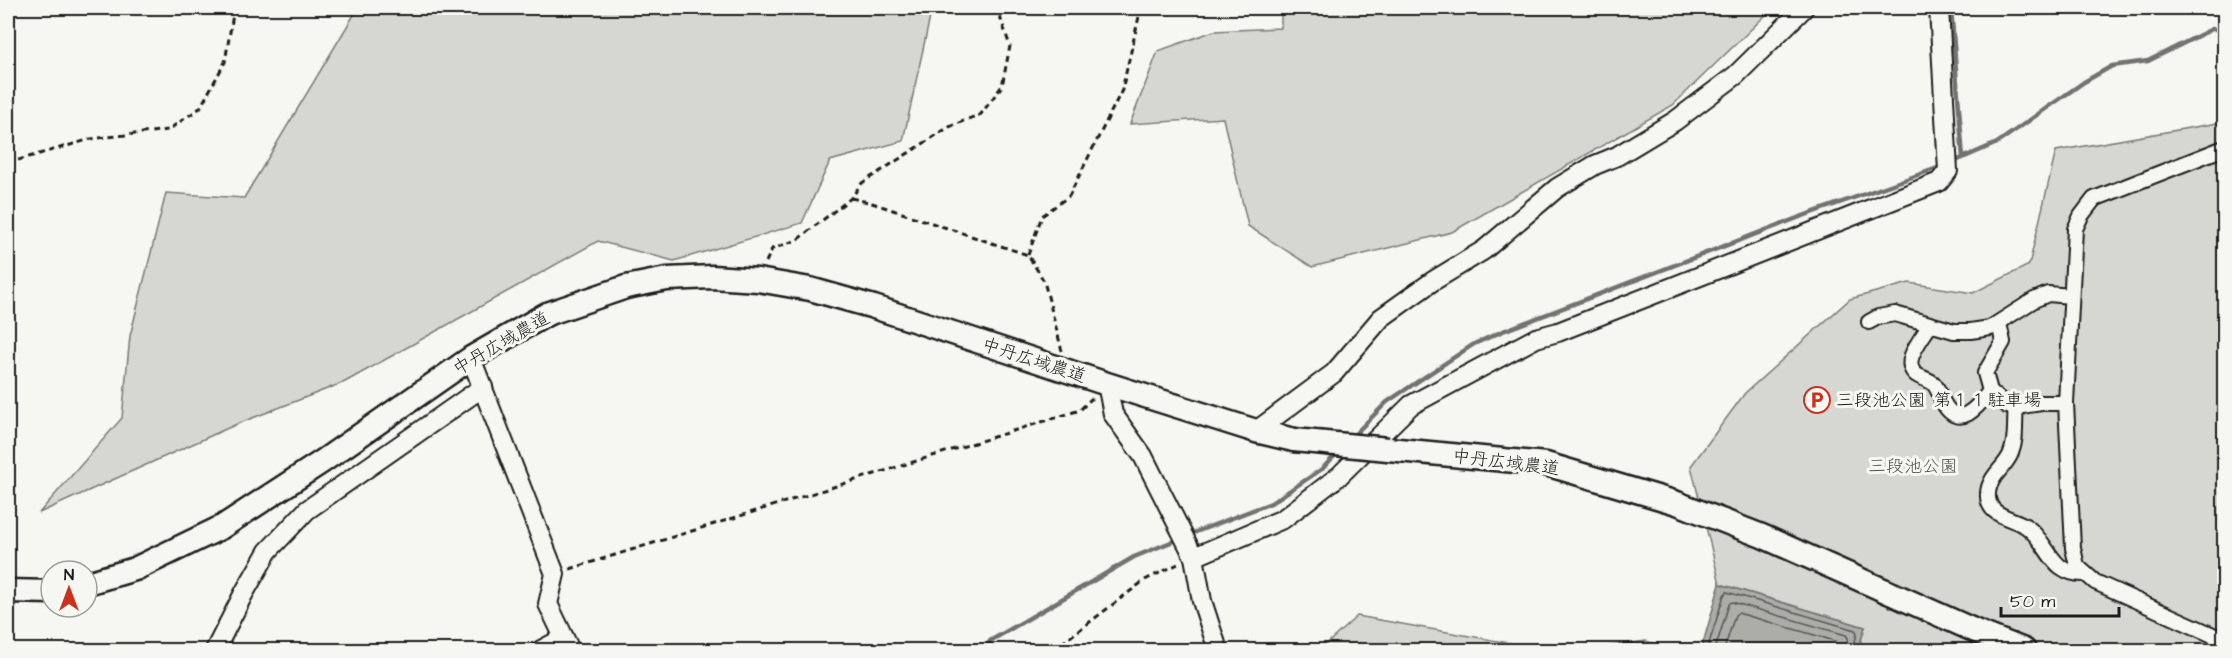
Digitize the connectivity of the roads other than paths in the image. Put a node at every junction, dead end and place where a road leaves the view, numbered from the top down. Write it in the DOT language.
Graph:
graph roads {
  1 [pos="1804,8"];
  2 [pos="1939,8"];
  3 [pos="2224,148"];
  4 [pos="2071,296"];
  5 [pos="1869,322"];
  6 [pos="1999,323"];
  7 [pos="1930,325"];
  8 [pos="471,358"];
  9 [pos="1107,384"];
  10 [pos="483,387"];
  11 [pos="1998,393"];
  12 [pos="2066,403"];
  13 [pos="2016,407"];
  14 [pos="1256,431"];
  15 [pos="1194,556"];
  16 [pos="2085,574"];
  17 [pos="99,580"];
  18 [pos="8,591"];
  19 [pos="39,592"];
  20 [pos="2224,640"];
  21 [pos="567,644"];
  22 [pos="215,651"];
  23 [pos="541,651"];
  24 [pos="1218,651"];
  25 [pos="2024,651"];
  1 -- 14 [label="street"];
  2 -- 15 [label="street"];
  3 -- 4 [label="street"];
  4 -- 6 [label="street"];
  4 -- 12 [label="street"];
  5 -- 7 [label="street"];
  6 -- 7 [label="street"];
  6 -- 11 [label="street"];
  7 -- 11 [label="street"];
  8 -- 9 [label="street, 中丹広域農道"];
  8 -- 10 [label="street"];
  8 -- 17 [label="street, 中丹広域農道"];
  9 -- 14 [label="street, 中丹広域農道"];
  9 -- 15 [label="street"];
  10 -- 21 [label="street"];
  10 -- 22 [label="street"];
  11 -- 13 [label="street"];
  12 -- 13 [label="street"];
  12 -- 16 [label="street"];
  13 -- 16 [label="street"];
  14 -- 25 [label="street, 中丹広域農道, bridge"];
  15 -- 24 [label="street"];
  16 -- 20 [label="street"];
  18 -- 19 [label="street"];
  21 -- 23 [label="street"];
}
